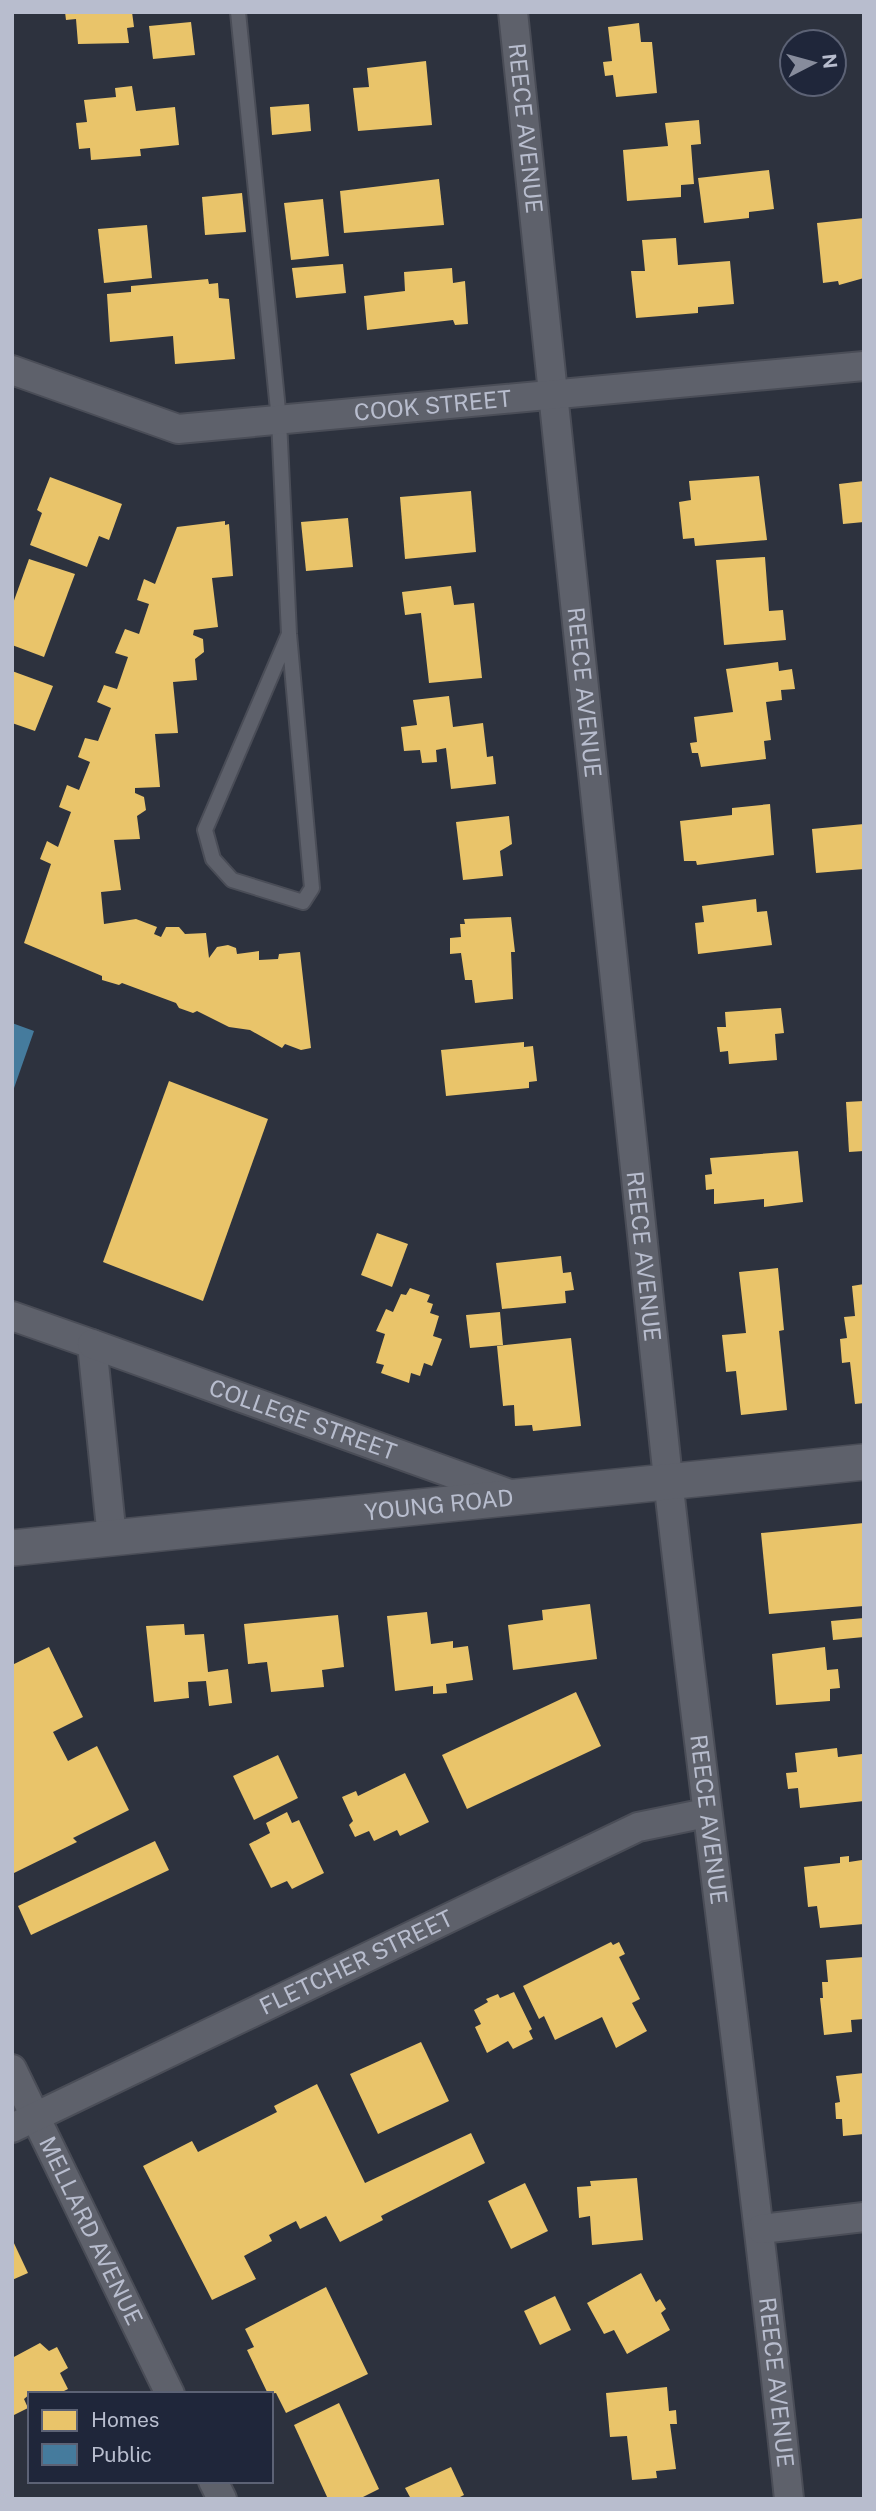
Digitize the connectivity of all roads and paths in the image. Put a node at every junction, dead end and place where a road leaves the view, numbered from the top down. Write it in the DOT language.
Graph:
graph roads {
  1 [pos="238,12"];
  2 [pos="513,12"];
  3 [pos="864,366"];
  4 [pos="12,370"];
  5 [pos="554,395"];
  6 [pos="279,420"];
  7 [pos="289,634"];
  8 [pos="12,1316"];
  9 [pos="92,1344"];
  10 [pos="864,1462"];
  11 [pos="669,1484"];
  12 [pos="514,1496"];
  13 [pos="112,1538"];
  14 [pos="12,1548"];
  15 [pos="706,1813"];
  16 [pos="12,2070"];
  17 [pos="24,2122"];
  18 [pos="864,2217"];
  19 [pos="761,2229"];
  20 [pos="169,2392"];
  21 [pos="214,2483"];
  22 [pos="222,2499"];
  23 [pos="789,2499"];
  1 -- 6 [label="lane"];
  2 -- 5 [label="street, REECE AVENUE"];
  3 -- 5 [label="street, COOK STREET"];
  4 -- 6 [label="street, COOK STREET"];
  5 -- 6 [label="street, COOK STREET"];
  5 -- 11 [label="street, REECE AVENUE"];
  6 -- 7 [label="lane"];
  7 -- 7 [label="lane"];
  8 -- 9 [label="street, COLLEGE STREET"];
  9 -- 12 [label="street, COLLEGE STREET"];
  9 -- 13 [label="street"];
  10 -- 11 [label="street, YOUNG ROAD"];
  11 -- 12 [label="street, YOUNG ROAD"];
  11 -- 15 [label="street, REECE AVENUE"];
  12 -- 13 [label="street, YOUNG ROAD"];
  13 -- 14 [label="street, YOUNG ROAD"];
  15 -- 17 [label="street, FLETCHER STREET"];
  15 -- 19 [label="street, REECE AVENUE"];
  16 -- 17 [label="street, MELLARD AVENUE"];
  17 -- 20 [label="street, MELLARD AVENUE"];
  18 -- 19 [label="street"];
  19 -- 23 [label="street, REECE AVENUE"];
  21 -- 22 [label="street"];
}
